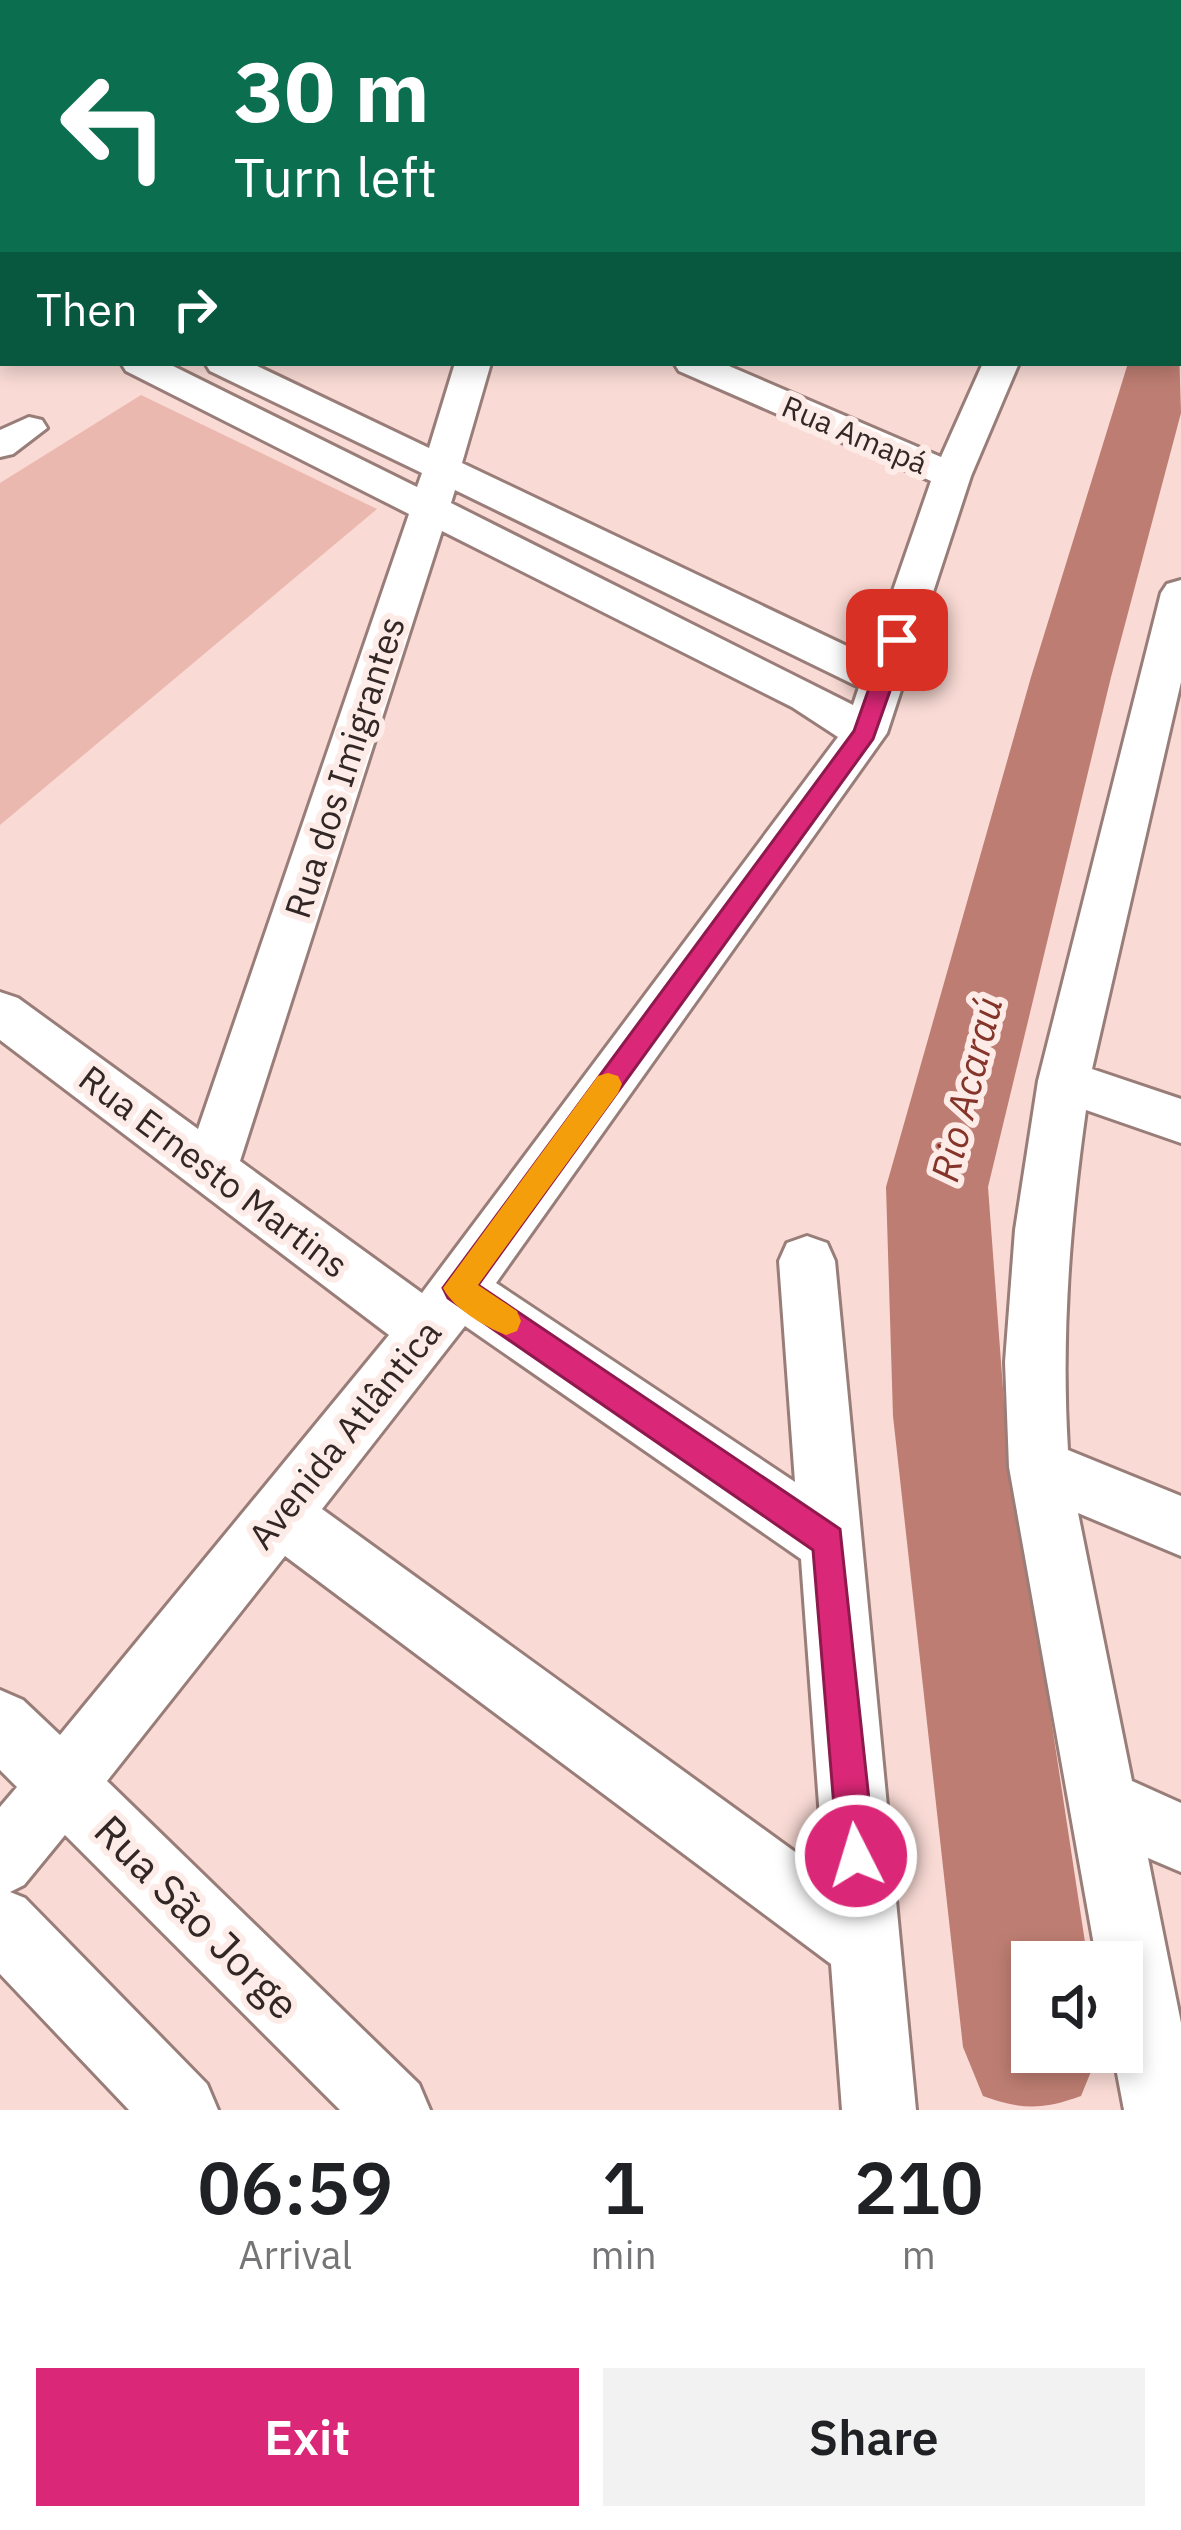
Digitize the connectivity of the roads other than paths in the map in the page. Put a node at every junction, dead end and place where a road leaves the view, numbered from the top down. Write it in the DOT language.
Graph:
graph roads {
  1 [pos="146,366"];
  2 [pos="229,366"];
  3 [pos="472,366"];
  4 [pos="699,366"];
  5 [pos="1000,366"];
  6 [pos="952,476"];
  7 [pos="436,488"];
  8 [pos="1181,593"];
  9 [pos="883,682"];
  10 [pos="865,734"];
  11 [pos="1164,753"];
  12 [pos="0,1012"];
  13 [pos="1064,1082"];
  14 [pos="1181,1120"];
  15 [pos="212,1169"];
  16 [pos="807,1261"];
  17 [pos="443,1310"];
  18 [pos="1040,1467"];
  19 [pos="280,1515"];
  20 [pos="1181,1526"];
  21 [pos="829,1541"];
  22 [pos="0,1724"];
  23 [pos="62,1785"];
  24 [pos="1102,1802"];
  25 [pos="1181,1838"];
  26 [pos="0,1861"];
  27 [pos="0,1923"];
  28 [pos="865,1946"];
  29 [pos="181,2110"];
  30 [pos="393,2110"];
  31 [pos="880,2110"];
  32 [pos="1161,2110"];
  1 -- 7 [label="street"];
  2 -- 7 [label="street"];
  3 -- 7 [label="street, Rua dos Imigrantes"];
  4 -- 6 [label="street, Rua Amapá"];
  5 -- 6 [label="street, Avenida Atlântica"];
  6 -- 9 [label="street, Avenida Atlântica"];
  7 -- 9 [label="street"];
  7 -- 10 [label="street"];
  7 -- 15 [label="street, Rua dos Imigrantes"];
  8 -- 11 [label="street"];
  9 -- 10 [label="street, Avenida Atlântica"];
  10 -- 17 [label="street, Avenida Atlântica"];
  11 -- 13 [label="street"];
  12 -- 15 [label="street, Rua Ernesto Martins"];
  13 -- 14 [label="street"];
  13 -- 18 [label="street"];
  15 -- 17 [label="street, Rua Ernesto Martins"];
  16 -- 21 [label="street"];
  17 -- 19 [label="street, Avenida Atlântica"];
  17 -- 21 [label="street, Rua Ernesto Martins"];
  18 -- 20 [label="street"];
  18 -- 24 [label="street"];
  19 -- 23 [label="street, Avenida Atlântica"];
  19 -- 28 [label="street"];
  21 -- 28 [label="street"];
  22 -- 23 [label="street, Rua São Jorge"];
  23 -- 26 [label="street, Avenida Atlântica"];
  23 -- 30 [label="street, Rua São Jorge"];
  24 -- 25 [label="street"];
  24 -- 32 [label="street"];
  27 -- 29 [label="street"];
  28 -- 31 [label="street"];
}
